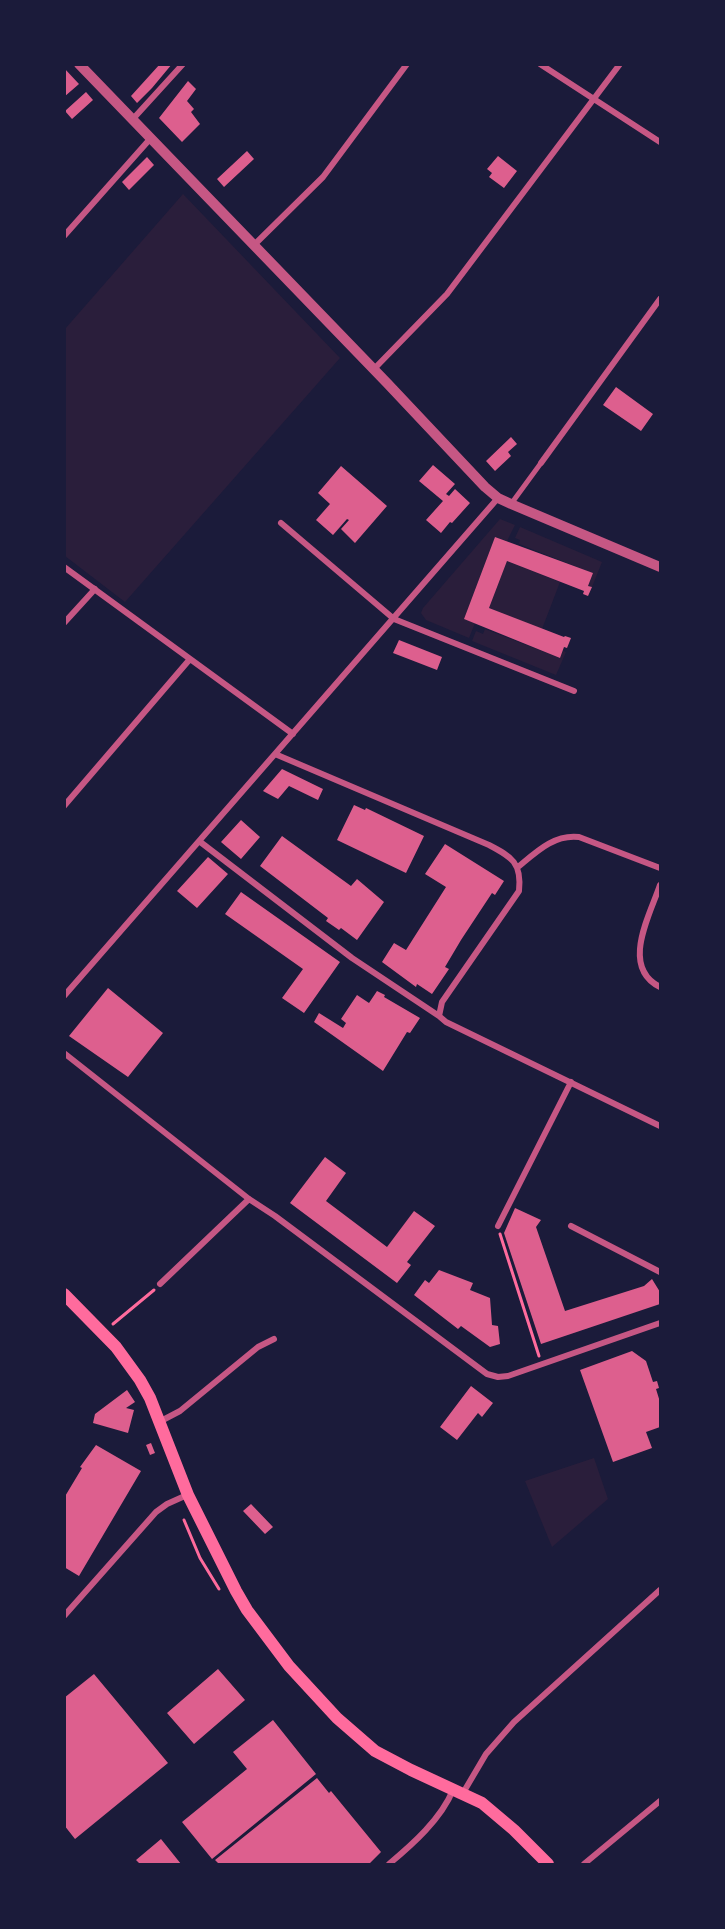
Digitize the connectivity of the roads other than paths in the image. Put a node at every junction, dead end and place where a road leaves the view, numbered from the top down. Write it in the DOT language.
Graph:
graph roads {
  1 [pos="79,64"];
  2 [pos="183,64"];
  3 [pos="407,64"];
  4 [pos="540,64"];
  5 [pos="620,64"];
  6 [pos="593,99"];
  7 [pos="132,120"];
  8 [pos="150,139"];
  9 [pos="660,142"];
  10 [pos="64,236"];
  11 [pos="253,246"];
  12 [pos="660,299"];
  13 [pos="374,369"];
  14 [pos="541,464"];
  15 [pos="498,498"];
  16 [pos="511,504"];
  17 [pos="281,523"];
  18 [pos="64,567"];
  19 [pos="660,567"];
  20 [pos="95,589"];
  21 [pos="394,619"];
  22 [pos="64,623"];
  23 [pos="190,658"];
  24 [pos="574,691"];
  25 [pos="293,734"];
  26 [pos="275,754"];
  27 [pos="64,806"];
  28 [pos="199,841"];
  29 [pos="518,867"];
  30 [pos="660,868"];
  31 [pos="660,885"];
  32 [pos="660,987"];
  33 [pos="64,996"];
  34 [pos="439,1016"];
  35 [pos="64,1053"];
  36 [pos="571,1082"];
  37 [pos="660,1126"];
  38 [pos="249,1199"];
  39 [pos="498,1226"];
  40 [pos="571,1226"];
  41 [pos="660,1272"];
  42 [pos="160,1284"];
  43 [pos="64,1294"];
  44 [pos="660,1323"];
  45 [pos="274,1340"];
  46 [pos="159,1422"];
  47 [pos="188,1495"];
  48 [pos="660,1590"];
  49 [pos="64,1617"];
  50 [pos="458,1791"];
  51 [pos="660,1801"];
  52 [pos="389,1864"];
  53 [pos="548,1864"];
  54 [pos="584,1864"];
  1 -- 7 [label="street"];
  2 -- 7 [label="street"];
  3 -- 11 [label="street"];
  4 -- 6 [label="street"];
  5 -- 6 [label="street"];
  6 -- 9 [label="street"];
  6 -- 13 [label="street"];
  7 -- 8 [label="street"];
  8 -- 10 [label="street"];
  8 -- 11 [label="street"];
  11 -- 13 [label="street"];
  12 -- 14 [label="street"];
  13 -- 15 [label="street"];
  14 -- 16 [label="street"];
  15 -- 16 [label="street"];
  15 -- 21 [label="street"];
  16 -- 19 [label="street"];
  17 -- 21 [label="street"];
  18 -- 20 [label="street"];
  20 -- 22 [label="street"];
  20 -- 23 [label="street"];
  21 -- 24 [label="street"];
  21 -- 25 [label="street"];
  23 -- 25 [label="street"];
  23 -- 27 [label="street"];
  25 -- 26 [label="street"];
  26 -- 28 [label="street"];
  26 -- 29 [label="street"];
  28 -- 33 [label="street"];
  28 -- 34 [label="street"];
  29 -- 30 [label="street"];
  29 -- 34 [label="street"];
  31 -- 32 [label="street"];
  34 -- 36 [label="street"];
  35 -- 38 [label="street"];
  36 -- 37 [label="street"];
  36 -- 39 [label="street"];
  38 -- 42 [label="street"];
  38 -- 44 [label="street"];
  40 -- 41 [label="street"];
  43 -- 46 [label="main road"];
  45 -- 46 [label="street"];
  46 -- 47 [label="main road"];
  47 -- 49 [label="street"];
  47 -- 50 [label="main road"];
  48 -- 50 [label="street"];
  50 -- 52 [label="street"];
  50 -- 53 [label="main road"];
  51 -- 54 [label="street"];
}
